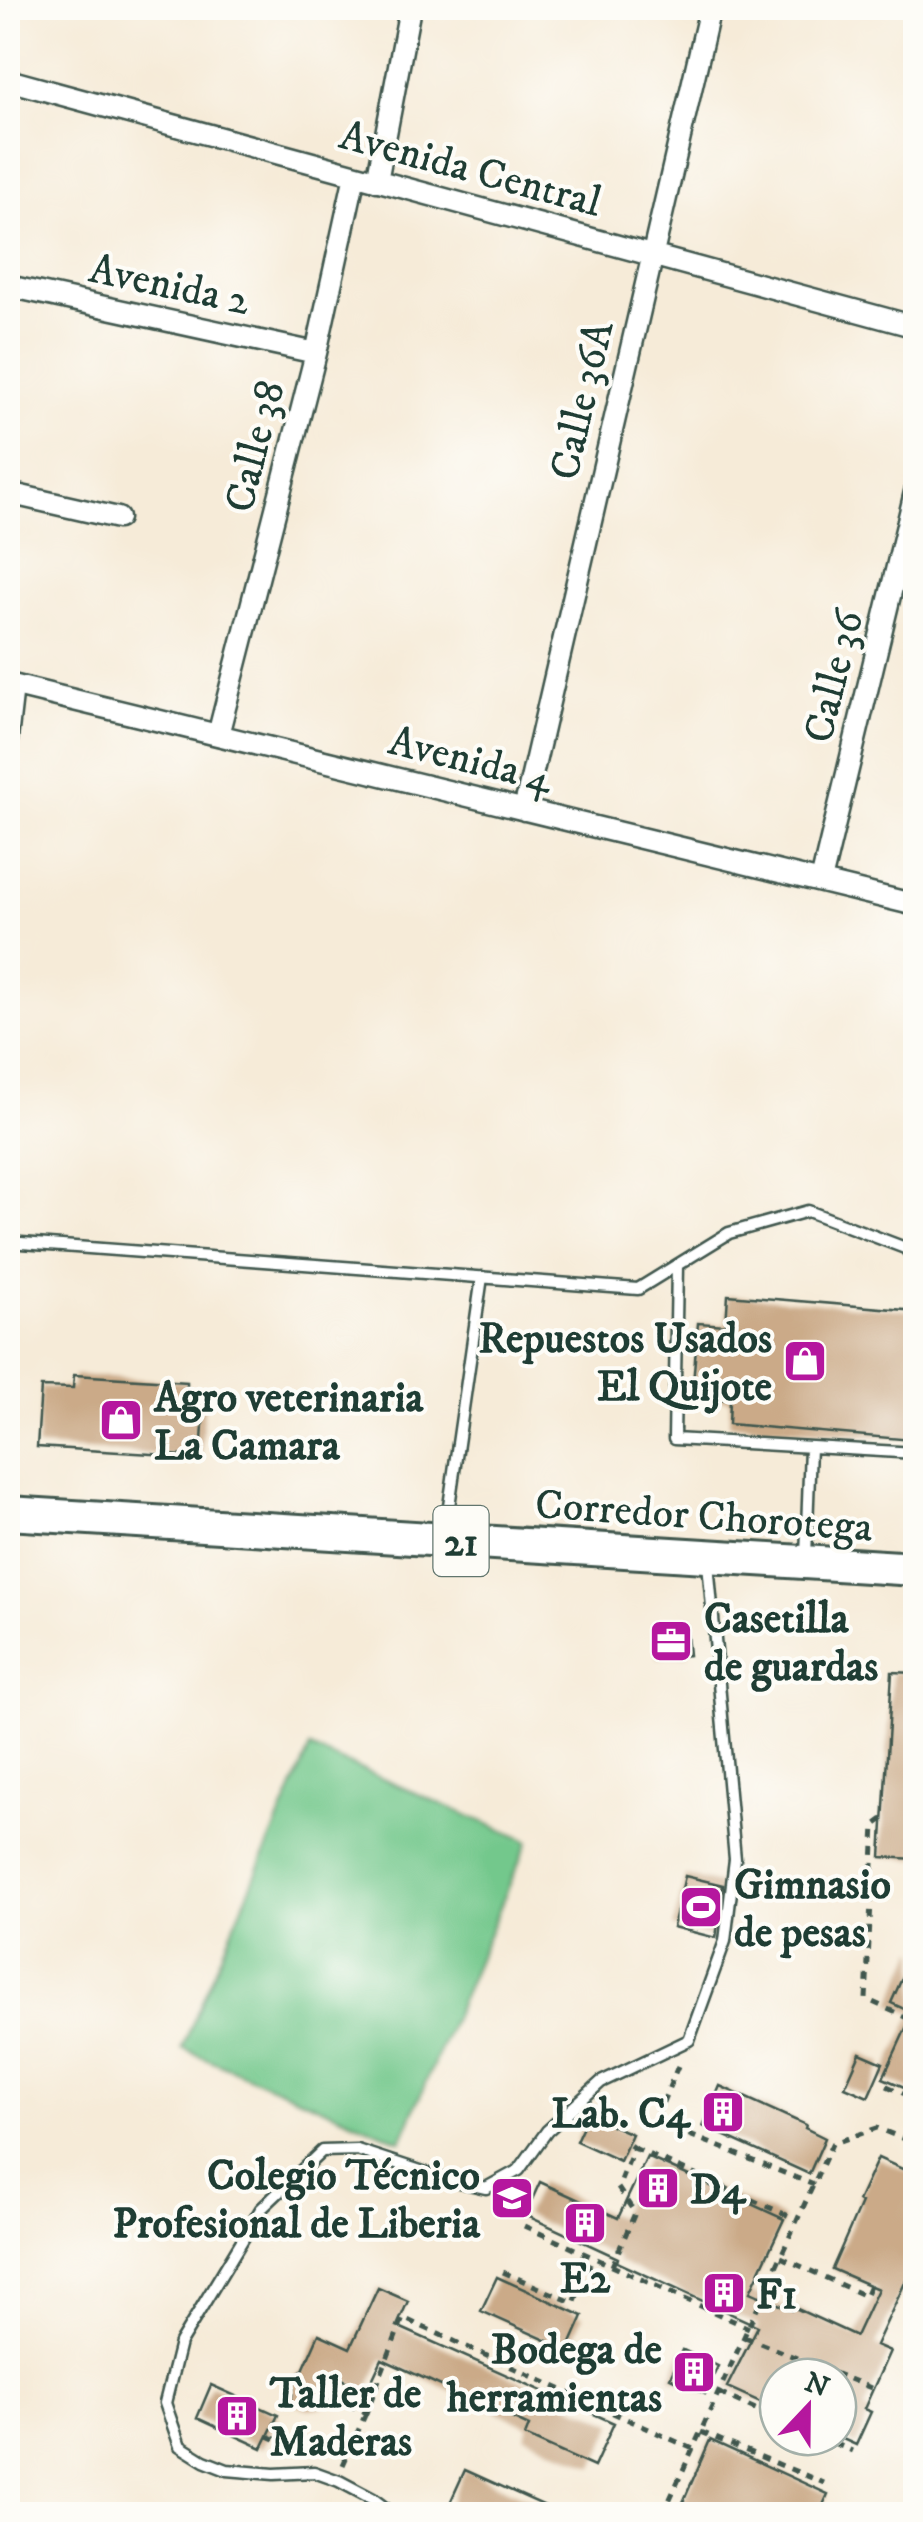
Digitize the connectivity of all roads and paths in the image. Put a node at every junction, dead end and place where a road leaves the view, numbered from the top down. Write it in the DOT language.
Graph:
graph roads {
  1 [pos="410,8"];
  2 [pos="710,8"];
  3 [pos="8,80"];
  4 [pos="355,176"];
  5 [pos="377,182"];
  6 [pos="652,253"];
  7 [pos="8,286"];
  8 [pos="916,327"];
  9 [pos="316,353"];
  10 [pos="916,488"];
  11 [pos="8,496"];
  12 [pos="118,518"];
  13 [pos="13,686"];
  14 [pos="218,735"];
  15 [pos="8,774"];
  16 [pos="524,810"];
  17 [pos="821,881"];
  18 [pos="916,905"];
  19 [pos="8,1242"];
  20 [pos="916,1260"];
  21 [pos="676,1265"];
  22 [pos="482,1278"];
  23 [pos="810,1447"];
  24 [pos="916,1453"];
  25 [pos="8,1513"];
  26 [pos="444,1540"];
  27 [pos="708,1557"];
  28 [pos="805,1563"];
  29 [pos="916,1569"];
  30 [pos="883,1819"];
  31 [pos="916,2022"];
  32 [pos="689,2040"];
  33 [pos="887,2086"];
  34 [pos="916,2100"];
  35 [pos="916,2144"];
  36 [pos="814,2185"];
  37 [pos="798,2220"];
  38 [pos="524,2226"];
  39 [pos="593,2257"];
  40 [pos="781,2258"];
  41 [pos="612,2266"];
  42 [pos="503,2272"];
  43 [pos="870,2286"];
  44 [pos="749,2328"];
  45 [pos="744,2337"];
  46 [pos="870,2388"];
  47 [pos="719,2393"];
  48 [pos="333,2398"];
  49 [pos="758,2410"];
  50 [pos="366,2413"];
  51 [pos="701,2432"];
  52 [pos="268,2436"];
  53 [pos="693,2450"];
  54 [pos="312,2456"];
  55 [pos="341,2470"];
  56 [pos="824,2483"];
  57 [pos="393,2514"];
  58 [pos="664,2514"];
  1 -- 5 [label="street"];
  2 -- 6 [label="street, Calle 36A"];
  3 -- 4 [label="street, Avenida Central"];
  4 -- 5 [label="street, Avenida Central"];
  4 -- 9 [label="street, Calle 38"];
  5 -- 6 [label="street, Avenida Central"];
  6 -- 8 [label="street, Avenida Central"];
  6 -- 16 [label="street, Calle 36A"];
  7 -- 9 [label="street, Avenida 2"];
  9 -- 14 [label="street, Calle 38"];
  10 -- 17 [label="street, Calle 36"];
  11 -- 12 [label="street"];
  13 -- 14 [label="street, Avenida 4"];
  13 -- 15 [label="lane"];
  14 -- 16 [label="street, Avenida 4"];
  16 -- 17 [label="street, Avenida 4"];
  17 -- 18 [label="street, Avenida 4"];
  19 -- 22 [label="lane"];
  20 -- 21 [label="lane"];
  21 -- 22 [label="lane"];
  21 -- 23 [label="lane"];
  22 -- 26 [label="lane"];
  23 -- 24 [label="lane"];
  23 -- 28 [label="lane"];
  25 -- 26 [label="main road, Corredor Chorotega / 21"];
  26 -- 27 [label="main road, Corredor Chorotega / 21"];
  27 -- 28 [label="main road, Corredor Chorotega / 21"];
  27 -- 32 [label="lane"];
  28 -- 29 [label="main road, Corredor Chorotega / 21"];
  30 -- 31 [label="path"];
  32 -- 36 [label="path"];
  32 -- 57 [label="lane"];
  33 -- 34 [label="path"];
  35 -- 36 [label="path"];
  36 -- 37 [label="path"];
  37 -- 40 [label="path"];
  37 -- 41 [label="path"];
  38 -- 39 [label="path"];
  39 -- 41 [label="path"];
  39 -- 42 [label="path"];
  40 -- 43 [label="path"];
  40 -- 44 [label="path"];
  41 -- 44 [label="path"];
  44 -- 45 [label="path"];
  45 -- 46 [label="path"];
  45 -- 47 [label="path"];
  47 -- 49 [label="path"];
  47 -- 51 [label="path"];
  48 -- 50 [label="path"];
  50 -- 53 [label="path"];
  50 -- 55 [label="path"];
  51 -- 53 [label="path"];
  51 -- 56 [label="path"];
  52 -- 54 [label="path"];
  53 -- 58 [label="path"];
}
